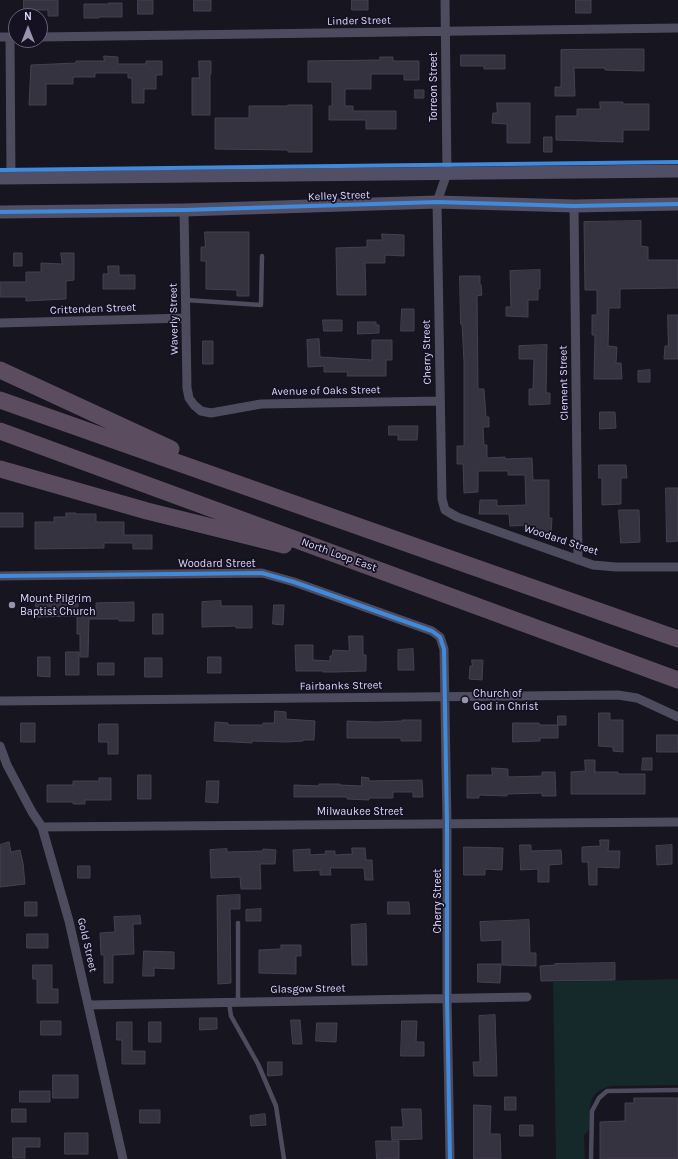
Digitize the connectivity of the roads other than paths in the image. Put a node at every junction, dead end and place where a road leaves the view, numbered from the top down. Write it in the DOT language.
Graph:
graph roads {
  1 [pos="445,0"];
  2 [pos="678,28"];
  3 [pos="446,32"];
  4 [pos="48,37"];
  5 [pos="12,48"];
  6 [pos="678,170"];
  7 [pos="447,173"];
  8 [pos="6,178"];
  9 [pos="437,202"];
  10 [pos="678,204"];
  11 [pos="574,206"];
  12 [pos="184,210"];
  13 [pos="0,212"];
  14 [pos="262,256"];
  15 [pos="186,300"];
  16 [pos="186,318"];
  17 [pos="0,323"];
  18 [pos="0,370"];
  19 [pos="0,400"];
  20 [pos="440,401"];
  21 [pos="213,413"];
  22 [pos="0,431"];
  23 [pos="0,469"];
  24 [pos="262,492"];
  25 [pos="464,519"];
  26 [pos="578,560"];
  27 [pos="368,565"];
  28 [pos="678,567"];
  29 [pos="0,576"];
  30 [pos="678,639"];
  31 [pos="442,644"];
  32 [pos="678,680"];
  33 [pos="444,696"];
  34 [pos="0,701"];
  35 [pos="678,717"];
  36 [pos="0,746"];
  37 [pos="678,822"];
  38 [pos="447,824"];
  39 [pos="42,827"];
  40 [pos="238,923"];
  41 [pos="527,997"];
  42 [pos="447,999"];
  43 [pos="234,1003"];
  44 [pos="88,1005"];
  45 [pos="678,1090"];
  46 [pos="123,1159"];
  47 [pos="284,1159"];
  48 [pos="450,1159"];
  49 [pos="590,1159"];
  1 -- 3 [label="street, Torreon Street"];
  2 -- 3 [label="street, Linder Street"];
  3 -- 4 [label="street, Linder Street"];
  3 -- 7 [label="street, Torreon Street"];
  5 -- 8 [label="street"];
  6 -- 7 [label="main road, Kelley Street"];
  7 -- 8 [label="main road, Kelley Street"];
  7 -- 9 [label="street, Cherry Street"];
  9 -- 11 [label="main road, Kelley Street"];
  9 -- 12 [label="main road, Kelley Street"];
  9 -- 20 [label="street, Cherry Street"];
  10 -- 11 [label="main road, Kelley Street"];
  11 -- 26 [label="street, Clement Street"];
  12 -- 13 [label="main road, Kelley Street"];
  12 -- 15 [label="street, Waverly Street"];
  14 -- 15 [label="lane"];
  15 -- 16 [label="street, Waverly Street"];
  16 -- 17 [label="street, Crittenden Street"];
  16 -- 21 [label="street, Waverly Street"];
  18 -- 24 [label="highway"];
  19 -- 24 [label="highway"];
  20 -- 21 [label="street, Avenue of Oaks Street"];
  20 -- 25 [label="street, Cherry Street"];
  22 -- 27 [label="highway, North Loop East"];
  23 -- 27 [label="highway"];
  24 -- 30 [label="highway"];
  25 -- 26 [label="street, Woodard Street"];
  26 -- 28 [label="street, Woodard Street"];
  27 -- 32 [label="highway, North Loop East"];
  29 -- 31 [label="street, Woodard Street"];
  31 -- 33 [label="street, Cherry Street"];
  33 -- 34 [label="street, Fairbanks Street"];
  33 -- 35 [label="street, Fairbanks Street"];
  33 -- 38 [label="street, Cherry Street"];
  36 -- 39 [label="street, Gold Street"];
  37 -- 38 [label="street, Milwaukee Street"];
  38 -- 39 [label="street, Milwaukee Street"];
  38 -- 42 [label="street, Cherry Street"];
  39 -- 44 [label="street, Gold Street"];
  40 -- 43 [label="lane"];
  41 -- 42 [label="street, Glasgow Street"];
  42 -- 43 [label="street, Glasgow Street"];
  42 -- 48 [label="street, Cherry Street"];
  43 -- 44 [label="street, Glasgow Street"];
  43 -- 47 [label="lane"];
  44 -- 46 [label="street, Gold Street"];
  45 -- 49 [label="lane"];
}
